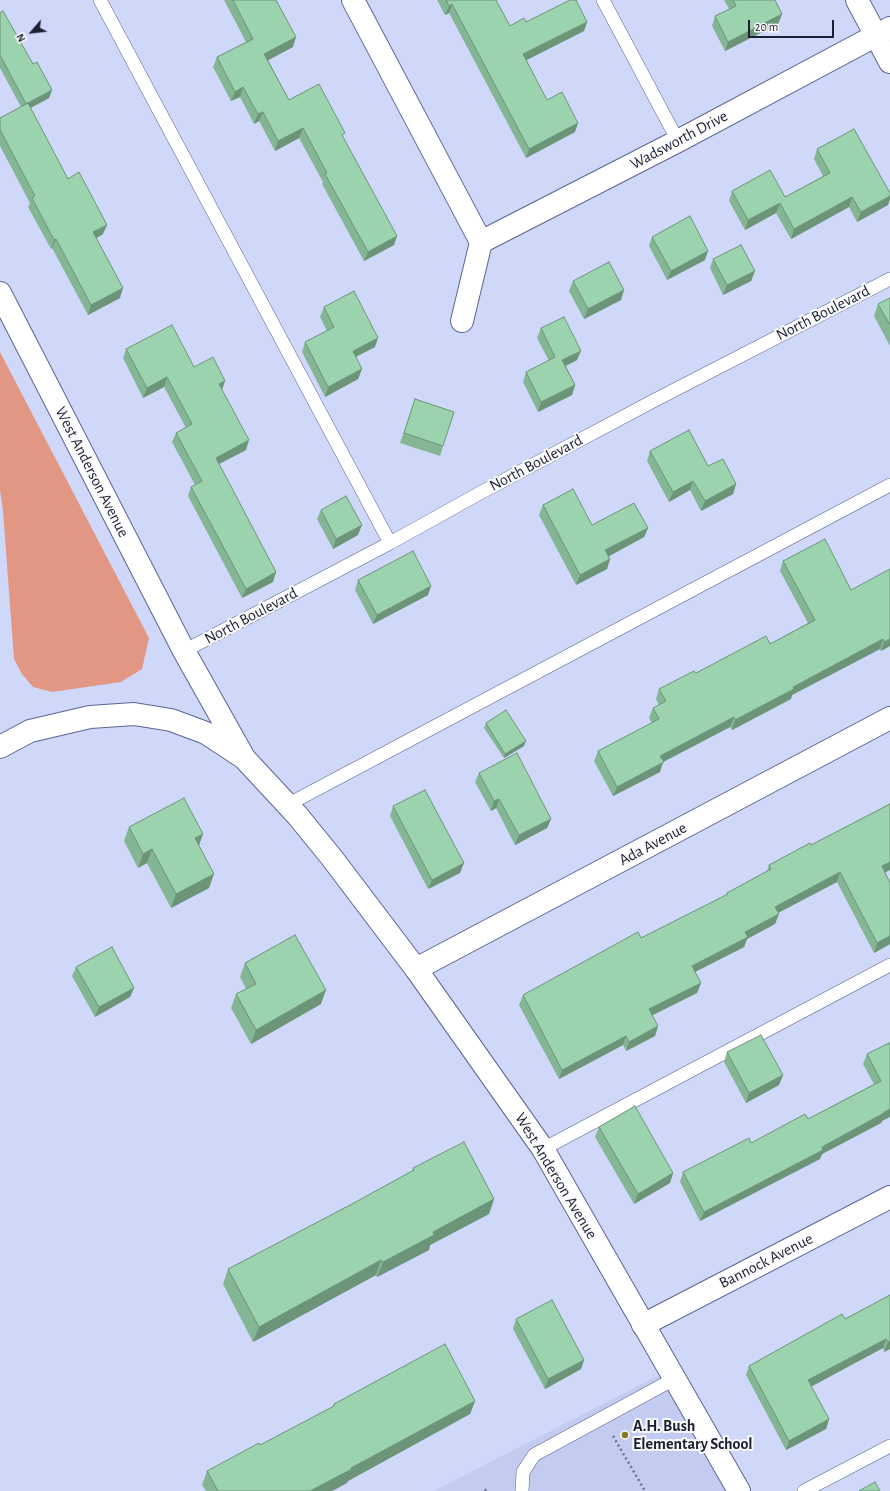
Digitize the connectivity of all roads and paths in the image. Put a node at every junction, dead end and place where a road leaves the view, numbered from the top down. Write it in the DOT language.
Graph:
graph roads {
  1 [pos="100,0"];
  2 [pos="353,0"];
  3 [pos="603,0"];
  4 [pos="857,0"];
  5 [pos="883,32"];
  6 [pos="890,62"];
  7 [pos="678,141"];
  8 [pos="481,242"];
  9 [pos="890,279"];
  10 [pos="0,293"];
  11 [pos="462,321"];
  12 [pos="890,485"];
  13 [pos="390,543"];
  14 [pos="184,651"];
  15 [pos="890,718"];
  16 [pos="0,747"];
  17 [pos="244,758"];
  18 [pos="287,805"];
  19 [pos="890,965"];
  20 [pos="416,969"];
  21 [pos="543,1149"];
  22 [pos="890,1197"];
  23 [pos="643,1325"];
  24 [pos="674,1379"];
  25 [pos="612,1434"];
  26 [pos="890,1446"];
  27 [pos="522,1491"];
  28 [pos="645,1491"];
  29 [pos="739,1491"];
  30 [pos="804,1491"];
  1 -- 13 [label="lane"];
  2 -- 8 [label="street"];
  3 -- 7 [label="lane"];
  4 -- 5 [label="street"];
  5 -- 6 [label="street"];
  5 -- 7 [label="street, Wadsworth Drive"];
  7 -- 8 [label="street, Wadsworth Drive"];
  8 -- 11 [label="street"];
  9 -- 13 [label="lane, North Boulevard"];
  10 -- 14 [label="street, West Anderson Avenue"];
  12 -- 18 [label="lane"];
  13 -- 14 [label="lane, North Boulevard"];
  14 -- 17 [label="street, West Anderson Avenue"];
  15 -- 20 [label="street, Ada Avenue"];
  16 -- 17 [label="street"];
  17 -- 18 [label="street"];
  18 -- 20 [label="street, West Anderson Avenue"];
  19 -- 21 [label="lane"];
  20 -- 21 [label="street, West Anderson Avenue"];
  21 -- 23 [label="street, West Anderson Avenue"];
  22 -- 23 [label="street, Bannock Avenue"];
  23 -- 24 [label="street, West Anderson Avenue"];
  24 -- 27 [label="lane"];
  24 -- 29 [label="street, West Anderson Avenue"];
  25 -- 28 [label="path"];
  26 -- 30 [label="lane"];
}
